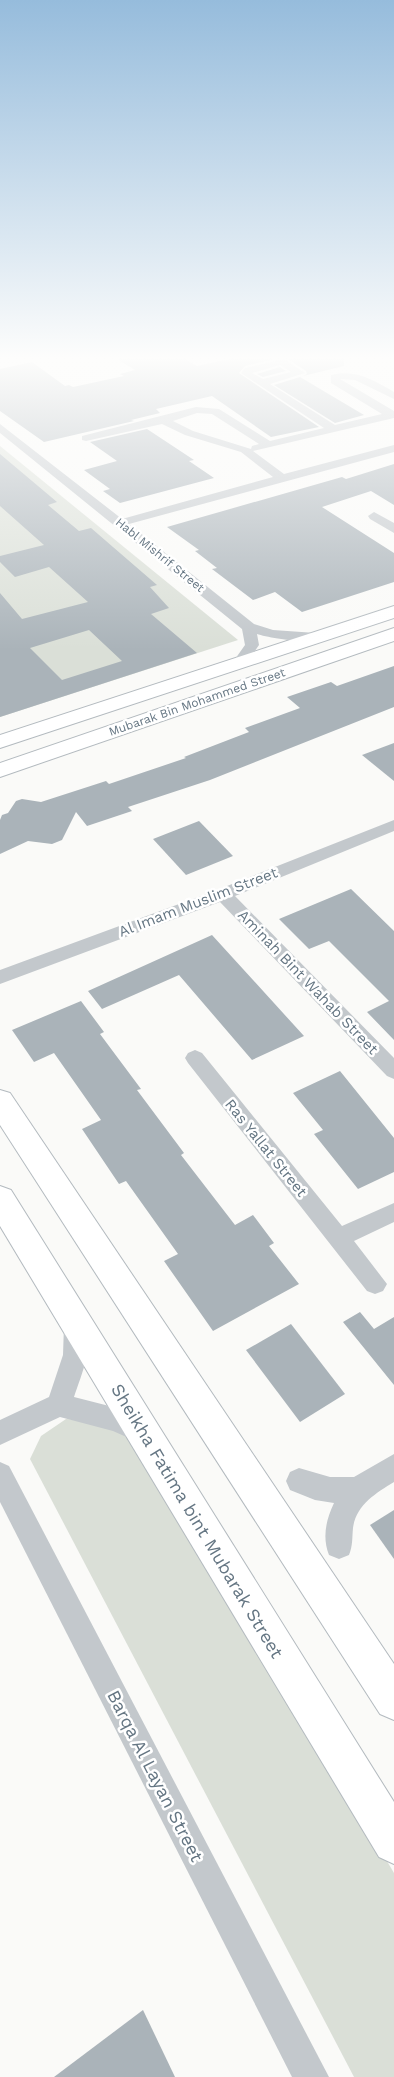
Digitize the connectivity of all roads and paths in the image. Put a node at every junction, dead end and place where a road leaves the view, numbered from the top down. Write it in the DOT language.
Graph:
graph roads {
  1 [pos="35,456"];
  2 [pos="252,456"];
  3 [pos="365,456"];
  4 [pos="283,478"];
  5 [pos="374,516"];
  6 [pos="120,523"];
  7 [pos="394,529"];
  8 [pos="394,612"];
  9 [pos="249,627"];
  10 [pos="394,634"];
  11 [pos="316,637"];
  12 [pos="240,662"];
  13 [pos="0,742"];
  14 [pos="0,770"];
  15 [pos="394,824"];
  16 [pos="223,894"];
  17 [pos="0,976"];
  18 [pos="195,1058"];
  19 [pos="394,1071"];
  20 [pos="0,1101"];
  21 [pos="0,1199"];
  22 [pos="394,1212"];
  23 [pos="338,1238"];
  24 [pos="375,1284"];
  25 [pos="76,1323"];
  26 [pos="60,1405"];
  27 [pos="144,1432"];
  28 [pos="0,1433"];
  29 [pos="394,1467"];
  30 [pos="0,1475"];
  31 [pos="299,1481"];
  32 [pos="362,1488"];
  33 [pos="339,1545"];
  34 [pos="394,1700"];
  35 [pos="394,1842"];
  36 [pos="311,2077"];
  1 -- 6 [label="street, Habl Mishrif Street"];
  2 -- 4 [label="street"];
  3 -- 4 [label="street"];
  4 -- 6 [label="street"];
  5 -- 7 [label="street"];
  6 -- 9 [label="street, Habl Mishrif Street"];
  8 -- 11 [label="main road, Mubarak Bin Mohammed Street"];
  9 -- 11 [label="street, Habl Mishrif Street"];
  9 -- 12 [label="street"];
  10 -- 14 [label="main road, Mubarak Bin Mohammed Street"];
  11 -- 12 [label="main road, Mubarak Bin Mohammed Street"];
  12 -- 13 [label="main road, Mubarak Bin Mohammed Street"];
  15 -- 16 [label="street, Al Imam Muslim Street"];
  16 -- 17 [label="street, Al Imam Muslim Street"];
  16 -- 19 [label="street, Aminah Bint Wahab Street"];
  18 -- 23 [label="street, Ras Yallat Street"];
  20 -- 34 [label="main road"];
  21 -- 25 [label="main road, Sheikha Fatima bint Mubarak Street"];
  22 -- 23 [label="street"];
  23 -- 24 [label="street, Ras Yallat Street"];
  25 -- 26 [label="street"];
  25 -- 27 [label="main road, Sheikha Fatima bint Mubarak Street"];
  26 -- 27 [label="street"];
  26 -- 28 [label="street"];
  27 -- 35 [label="main road, Sheikha Fatima bint Mubarak Street"];
  29 -- 32 [label="street"];
  30 -- 36 [label="street, Barqa Al Layan Street"];
  31 -- 32 [label="street"];
  32 -- 33 [label="street"];
}
